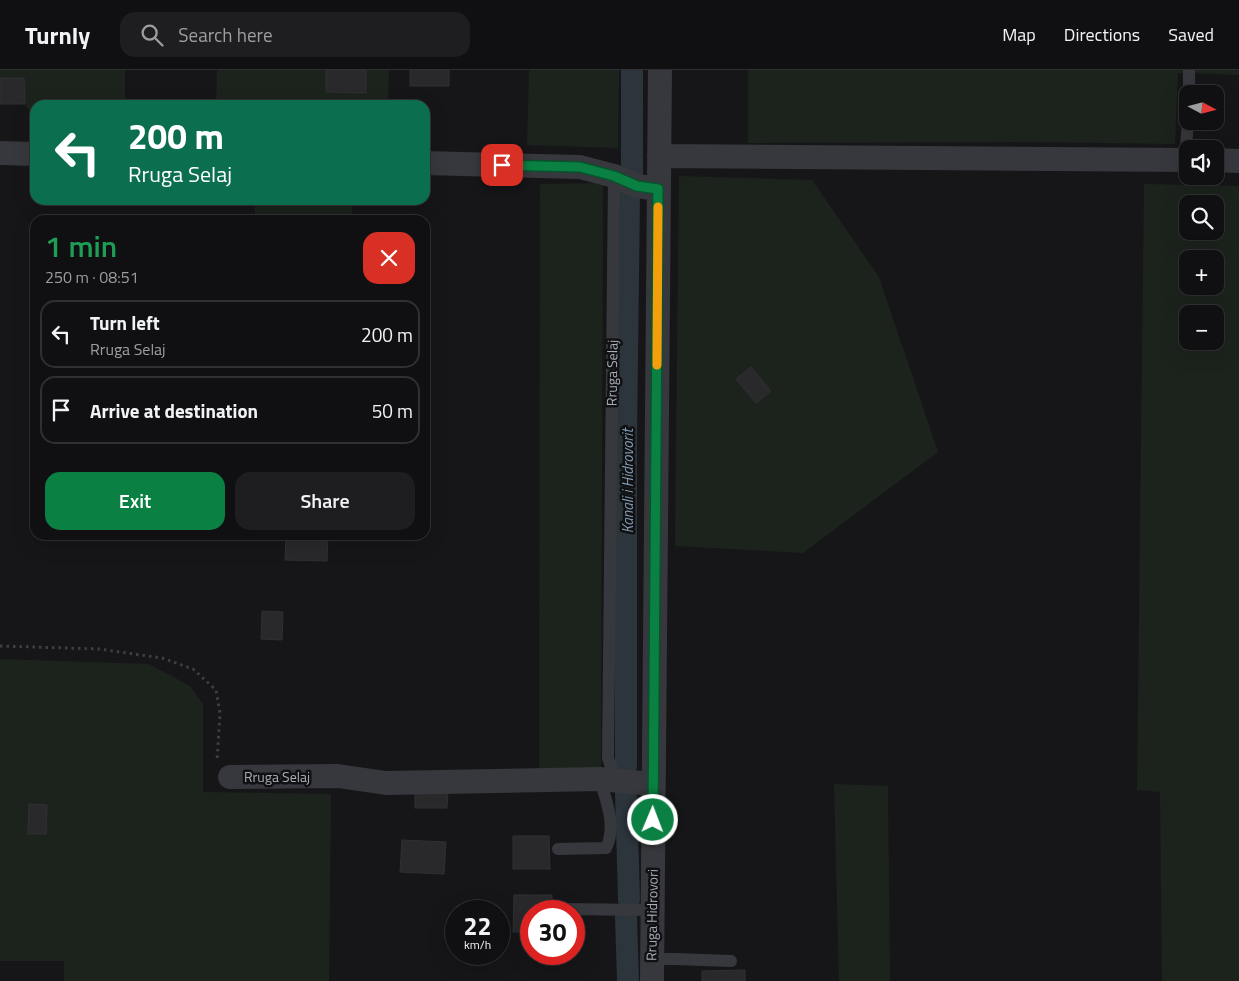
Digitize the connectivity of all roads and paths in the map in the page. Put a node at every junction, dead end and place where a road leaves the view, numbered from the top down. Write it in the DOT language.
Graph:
graph roads {
  1 [pos="660,70"];
  2 [pos="1189,70"];
  3 [pos="1189,85"];
  4 [pos="0,153"];
  5 [pos="30,154"];
  6 [pos="659,156"];
  7 [pos="1179,160"];
  8 [pos="1224,160"];
  9 [pos="1239,161"];
  10 [pos="430,163"];
  11 [pos="614,176"];
  12 [pos="658,189"];
  13 [pos="0,646"];
  14 [pos="230,777"];
  15 [pos="607,779"];
  16 [pos="653,784"];
  17 [pos="558,849"];
  18 [pos="585,909"];
  19 [pos="652,910"];
  20 [pos="731,961"];
  21 [pos="652,970"];
  1 -- 6 [label="street, Rruga Hidrovori"];
  2 -- 3 [label="lane"];
  4 -- 5 [label="street"];
  6 -- 7 [label="street"];
  6 -- 12 [label="street, Rruga Hidrovori"];
  8 -- 9 [label="street"];
  10 -- 11 [label="street"];
  11 -- 12 [label="street"];
  11 -- 15 [label="lane, Rruga Selaj"];
  12 -- 16 [label="street, Rruga Hidrovori"];
  13 -- 14 [label="path, Rruga Selaj"];
  14 -- 15 [label="street, Rruga Selaj"];
  15 -- 16 [label="street, Rruga Selaj"];
  15 -- 17 [label="lane"];
  16 -- 19 [label="street, Rruga Hidrovori"];
  18 -- 19 [label="lane"];
  19 -- 21 [label="street, Rruga Hidrovori"];
  20 -- 21 [label="lane"];
}
